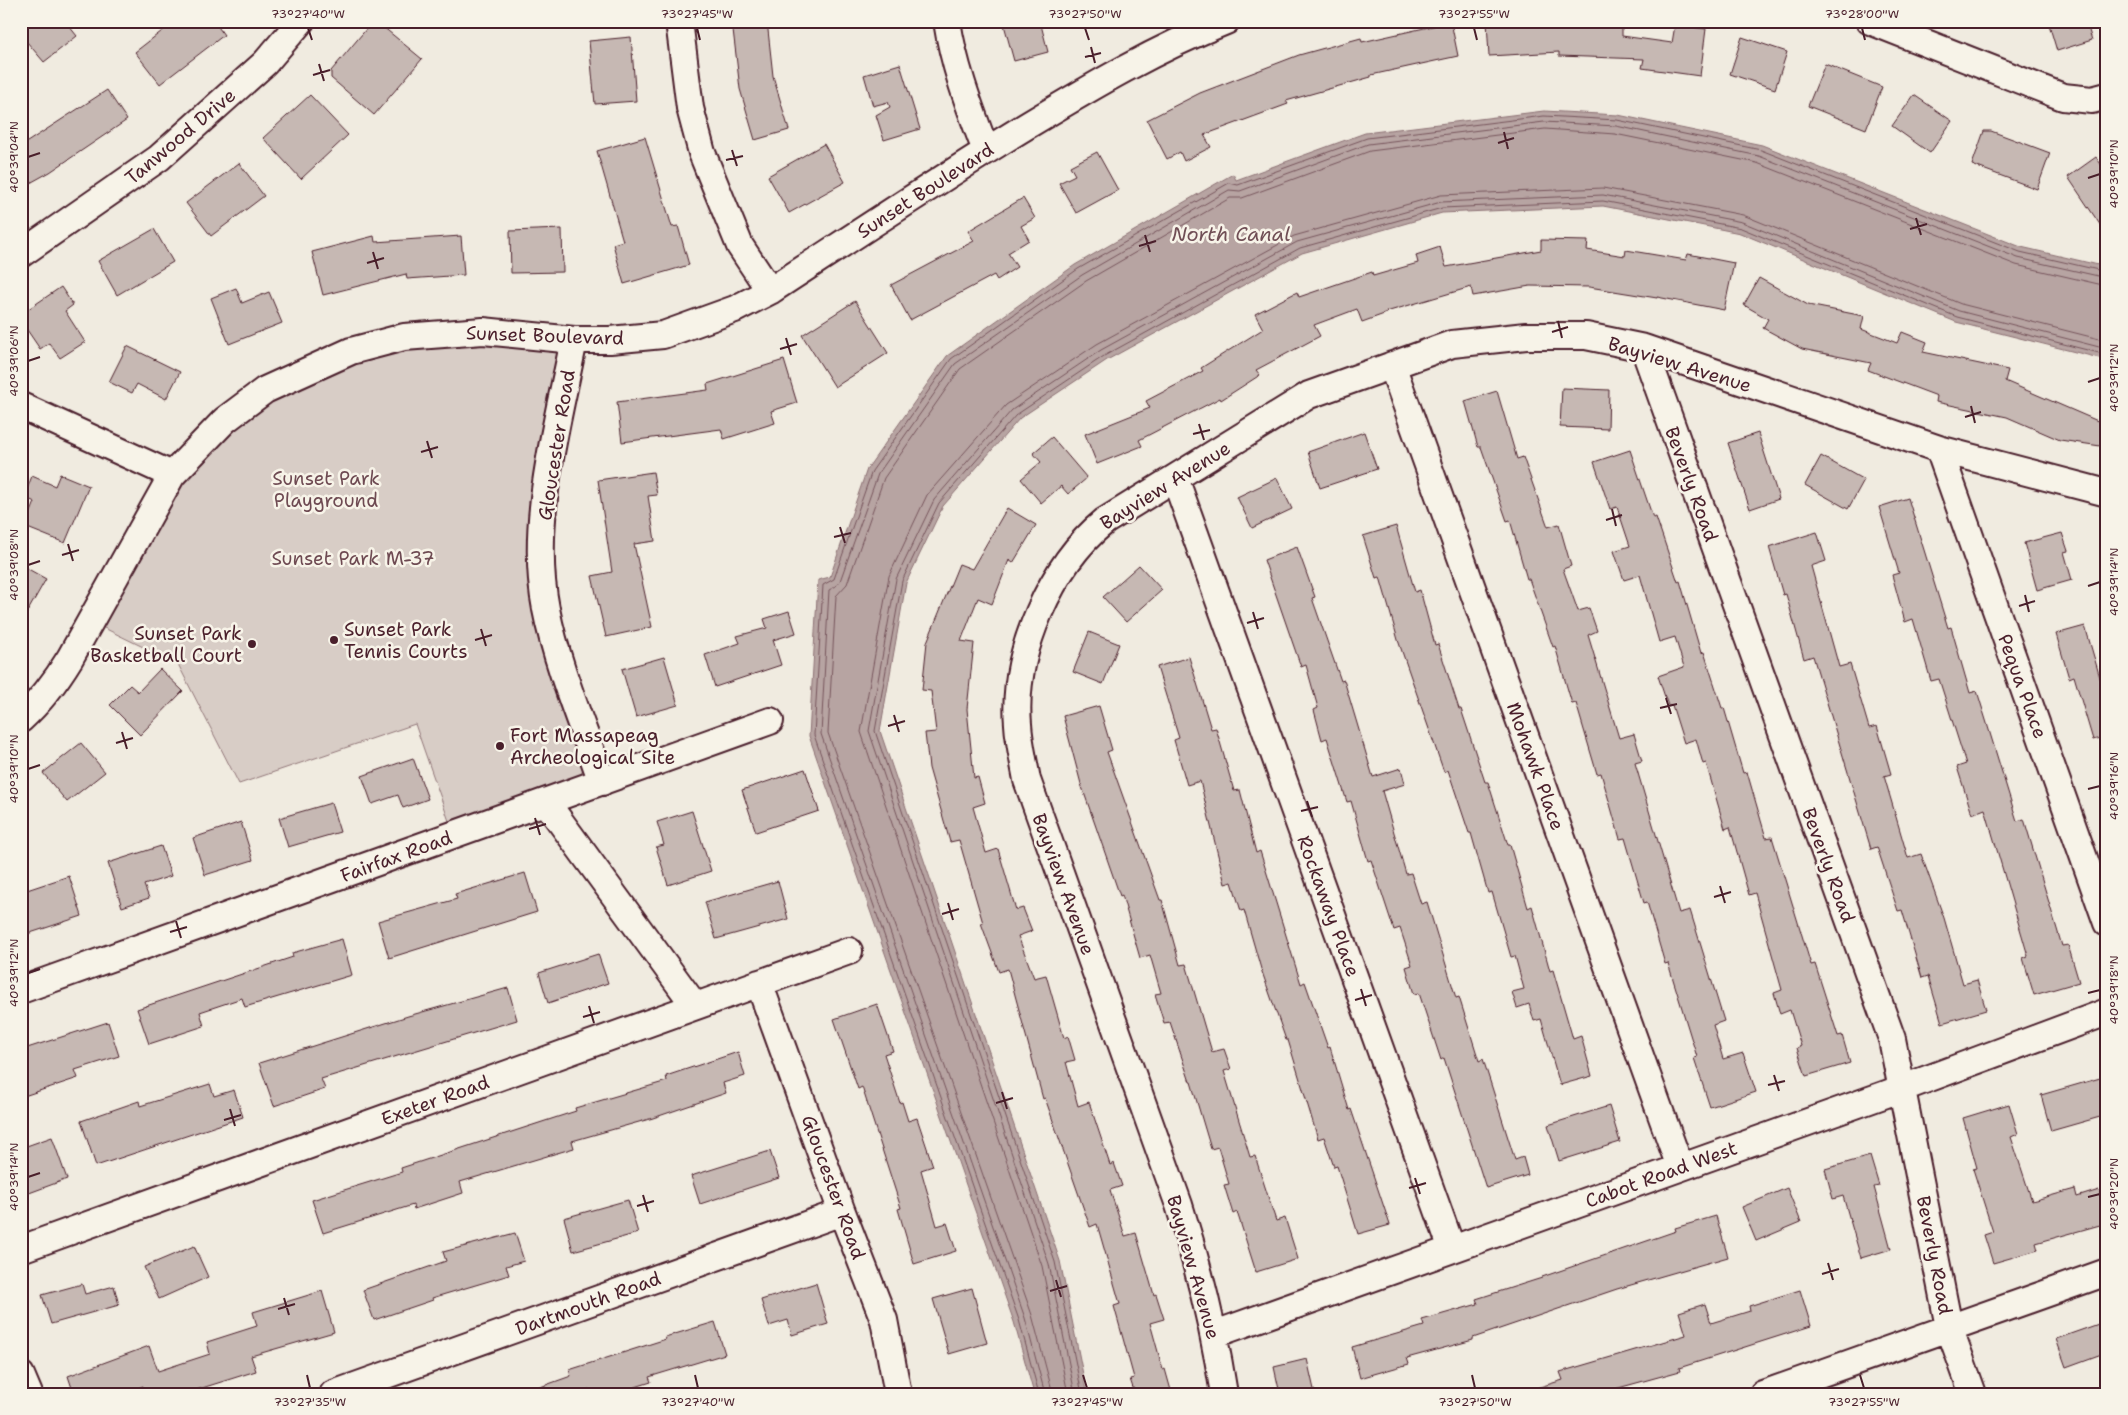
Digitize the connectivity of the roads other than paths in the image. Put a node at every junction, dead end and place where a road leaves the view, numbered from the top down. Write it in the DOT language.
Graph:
graph roads {
  1 [pos="301,21"];
  2 [pos="679,21"];
  3 [pos="947,21"];
  4 [pos="1226,21"];
  5 [pos="1870,21"];
  6 [pos="1193,28"];
  7 [pos="2107,96"];
  8 [pos="986,151"];
  9 [pos="21,254"];
  10 [pos="770,291"];
  11 [pos="574,340"];
  12 [pos="1644,348"];
  13 [pos="1392,365"];
  14 [pos="21,406"];
  15 [pos="1939,449"];
  16 [pos="172,475"];
  17 [pos="1175,478"];
  18 [pos="2107,493"];
  19 [pos="21,719"];
  20 [pos="770,721"];
  21 [pos="602,782"];
  22 [pos="546,802"];
  23 [pos="2107,923"];
  24 [pos="849,951"];
  25 [pos="759,983"];
  26 [pos="21,990"];
  27 [pos="695,1006"];
  28 [pos="2107,1012"];
  29 [pos="1903,1088"];
  30 [pos="1680,1167"];
  31 [pos="842,1212"];
  32 [pos="21,1249"];
  33 [pos="1452,1249"];
  34 [pos="2107,1272"];
  35 [pos="1949,1327"];
  36 [pos="1215,1334"];
  37 [pos="21,1375"];
  38 [pos="29,1394"];
  39 [pos="333,1394"];
  40 [pos="898,1394"];
  41 [pos="1224,1394"];
  42 [pos="1763,1394"];
  43 [pos="1974,1394"];
  1 -- 9 [label="street, Tanwood Drive"];
  2 -- 10 [label="street"];
  3 -- 8 [label="street"];
  4 -- 6 [label="street, Sunset Boulevard"];
  5 -- 7 [label="street"];
  6 -- 8 [label="street, Sunset Boulevard"];
  8 -- 10 [label="street, Sunset Boulevard"];
  10 -- 11 [label="street, Sunset Boulevard"];
  11 -- 16 [label="street, Sunset Boulevard"];
  11 -- 21 [label="street, Gloucester Road"];
  12 -- 13 [label="street, Bayview Avenue"];
  12 -- 15 [label="street, Bayview Avenue"];
  12 -- 29 [label="street, Beverly Road"];
  13 -- 17 [label="street, Bayview Avenue"];
  13 -- 30 [label="street, Mohawk Place"];
  14 -- 16 [label="street"];
  15 -- 18 [label="street, Bayview Avenue"];
  15 -- 23 [label="street, Pequa Place"];
  16 -- 19 [label="street, Sunset Boulevard"];
  17 -- 33 [label="street, Rockaway Place"];
  17 -- 36 [label="street, Bayview Avenue"];
  20 -- 21 [label="street, Fairfax Road"];
  21 -- 22 [label="street, Fairfax Road"];
  22 -- 26 [label="street, Fairfax Road"];
  22 -- 27 [label="street"];
  24 -- 25 [label="street, Exeter Road"];
  25 -- 27 [label="street, Exeter Road"];
  25 -- 31 [label="street, Gloucester Road"];
  27 -- 32 [label="street, Exeter Road"];
  28 -- 29 [label="street, Cabot Road West"];
  29 -- 30 [label="street, Cabot Road West"];
  29 -- 35 [label="street, Beverly Road"];
  30 -- 33 [label="street, Cabot Road West"];
  31 -- 39 [label="street, Dartmouth Road"];
  31 -- 40 [label="street, Gloucester Road"];
  33 -- 36 [label="street, Cabot Road West"];
  34 -- 35 [label="street"];
  35 -- 42 [label="street"];
  35 -- 43 [label="street, Beverly Road"];
  36 -- 41 [label="street, Bayview Avenue"];
  37 -- 38 [label="street"];
}
